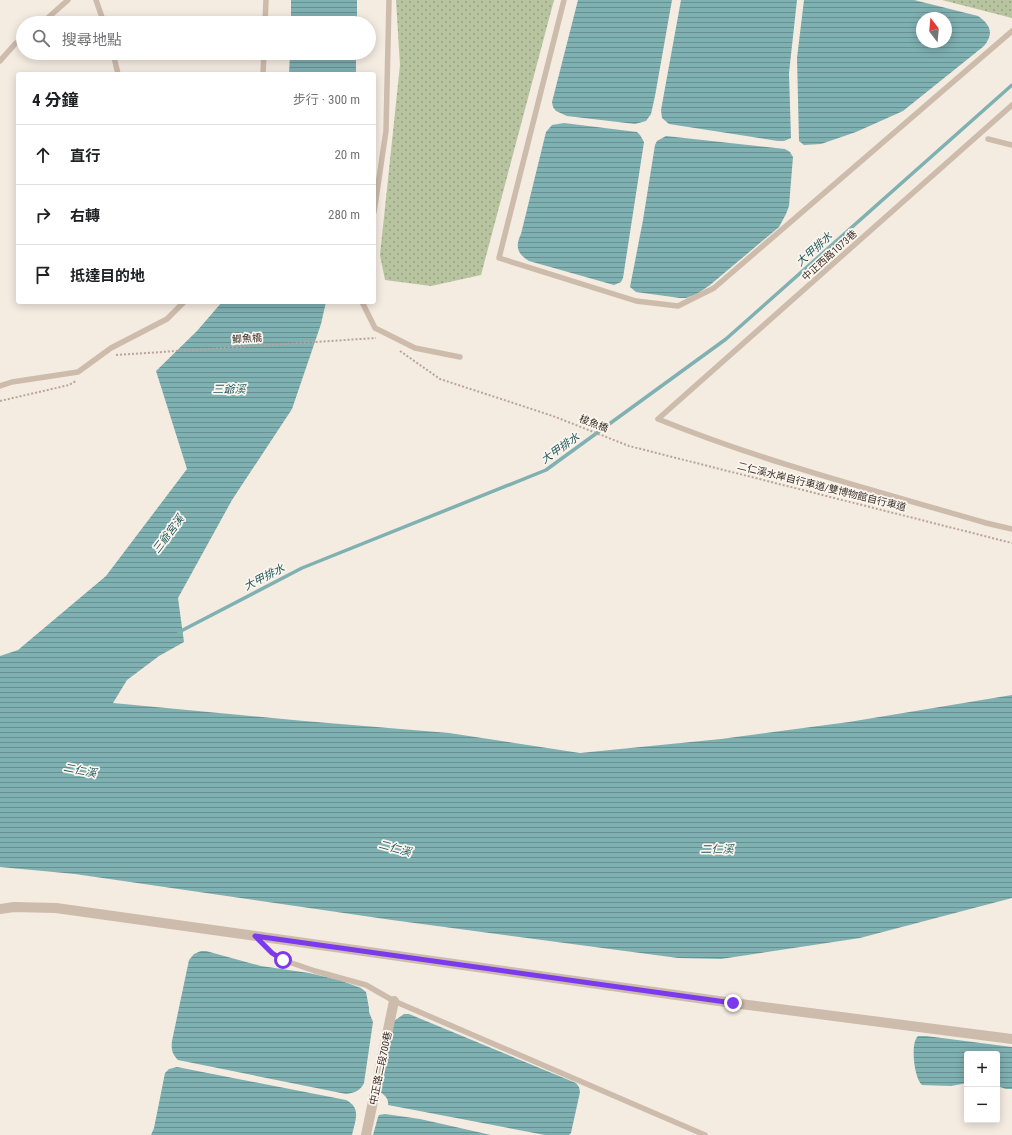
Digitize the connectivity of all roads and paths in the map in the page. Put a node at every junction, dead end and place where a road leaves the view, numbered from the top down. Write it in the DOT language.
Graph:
graph roads {
  1 [pos="68,0"];
  2 [pos="96,0"];
  3 [pos="266,0"];
  4 [pos="389,0"];
  5 [pos="564,0"];
  6 [pos="50,16"];
  7 [pos="102,16"];
  8 [pos="265,16"];
  9 [pos="1012,31"];
  10 [pos="16,43"];
  11 [pos="115,60"];
  12 [pos="264,60"];
  13 [pos="0,61"];
  14 [pos="118,72"];
  15 [pos="263,72"];
  16 [pos="1012,105"];
  17 [pos="988,139"];
  18 [pos="1012,145"];
  19 [pos="376,198"];
  20 [pos="182,304"];
  21 [pos="363,304"];
  22 [pos="377,338"];
  23 [pos="395,347"];
  24 [pos="122,354"];
  25 [pos="460,357"];
  26 [pos="79,380"];
  27 [pos="0,386"];
  28 [pos="0,401"];
  29 [pos="629,446"];
  30 [pos="1012,529"];
  31 [pos="1012,543"];
  32 [pos="0,909"];
  33 [pos="255,936"];
  34 [pos="394,1001"];
  35 [pos="1012,1039"];
  36 [pos="366,1135"];
  37 [pos="705,1135"];
  1 -- 6 [label="lane"];
  2 -- 7 [label="lane"];
  3 -- 8 [label="lane"];
  4 -- 19 [label="lane"];
  5 -- 9 [label="lane"];
  10 -- 13 [label="lane"];
  11 -- 14 [label="lane"];
  12 -- 15 [label="lane"];
  16 -- 30 [label="lane, 中正西路1073巷"];
  17 -- 18 [label="lane"];
  20 -- 27 [label="lane"];
  21 -- 25 [label="lane"];
  22 -- 24 [label="path, 鯽魚橋"];
  23 -- 29 [label="path, 梭魚橋"];
  26 -- 28 [label="path"];
  29 -- 31 [label="path, 二仁溪水岸自行車道/雙博物館自行車道"];
  32 -- 33 [label="street"];
  33 -- 34 [label="lane"];
  33 -- 35 [label="street"];
  34 -- 36 [label="street, 中正路二段700巷"];
  34 -- 37 [label="lane"];
}
